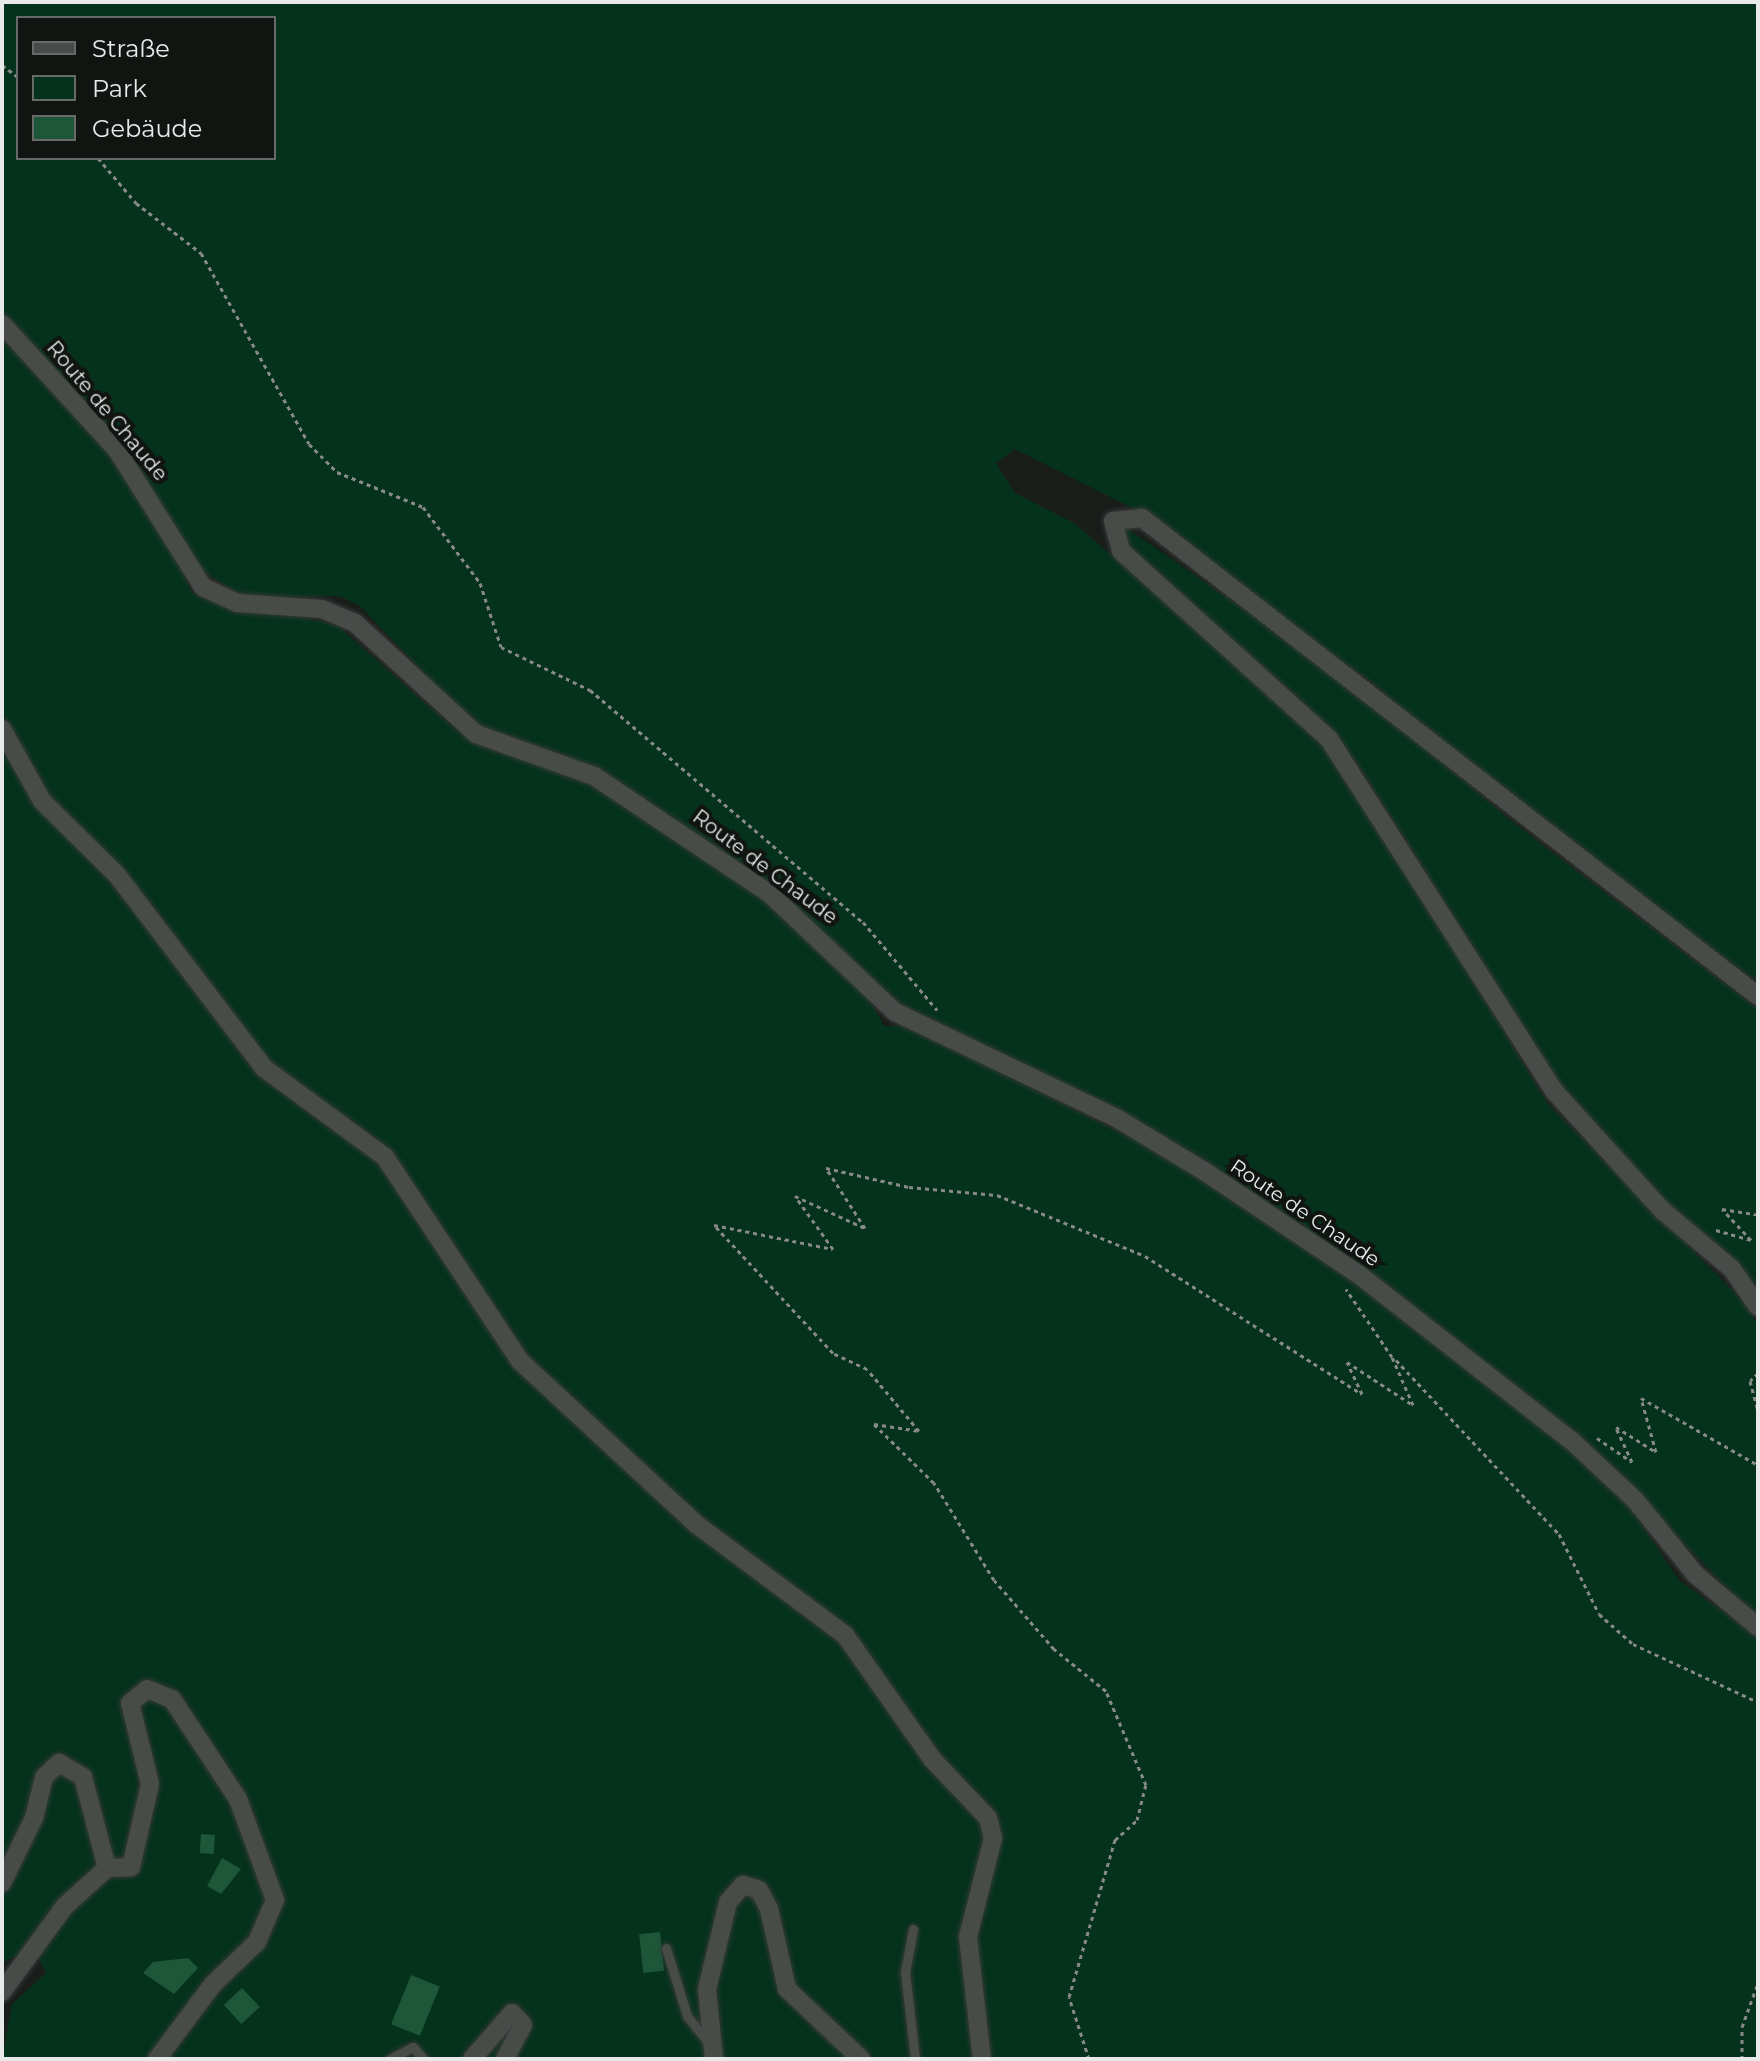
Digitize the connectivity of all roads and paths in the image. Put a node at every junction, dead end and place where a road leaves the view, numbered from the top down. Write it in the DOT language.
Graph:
graph roads {
  1 [pos="100,160"];
  2 [pos="2,324"];
  3 [pos="2,729"];
  4 [pos="1758,996"];
  5 [pos="944,1015"];
  6 [pos="1758,1215"];
  7 [pos="1719,1236"];
  8 [pos="1358,1274"];
  9 [pos="1758,1307"];
  10 [pos="1392,1357"];
  11 [pos="1758,1373"];
  12 [pos="1758,1410"];
  13 [pos="1572,1441"];
  14 [pos="1758,1465"];
  15 [pos="1758,1627"];
  16 [pos="1758,1702"];
  17 [pos="107,1868"];
  18 [pos="2,1883"];
  19 [pos="913,1929"];
  20 [pos="666,1948"];
  21 [pos="1758,1983"];
  22 [pos="2,1992"];
  23 [pos="713,2053"];
  24 [pos="157,2059"];
  25 [pos="390,2059"];
  26 [pos="423,2059"];
  27 [pos="472,2059"];
  28 [pos="505,2059"];
  29 [pos="861,2059"];
  30 [pos="915,2059"];
  31 [pos="982,2059"];
  32 [pos="1089,2059"];
  33 [pos="1742,2059"];
  1 -- 5 [label="path"];
  2 -- 8 [label="street, Route de Chaude"];
  3 -- 31 [label="street"];
  4 -- 9 [label="street"];
  6 -- 7 [label="path"];
  8 -- 10 [label="path"];
  8 -- 13 [label="street, Route de Chaude"];
  10 -- 16 [label="path"];
  10 -- 32 [label="path"];
  11 -- 12 [label="path"];
  13 -- 14 [label="path"];
  13 -- 15 [label="street, Route de Chaude"];
  17 -- 18 [label="street"];
  17 -- 22 [label="street"];
  17 -- 24 [label="street"];
  19 -- 30 [label="lane"];
  20 -- 23 [label="lane"];
  21 -- 33 [label="path"];
  23 -- 29 [label="street"];
  25 -- 26 [label="lane"];
  27 -- 28 [label="street"];
}
